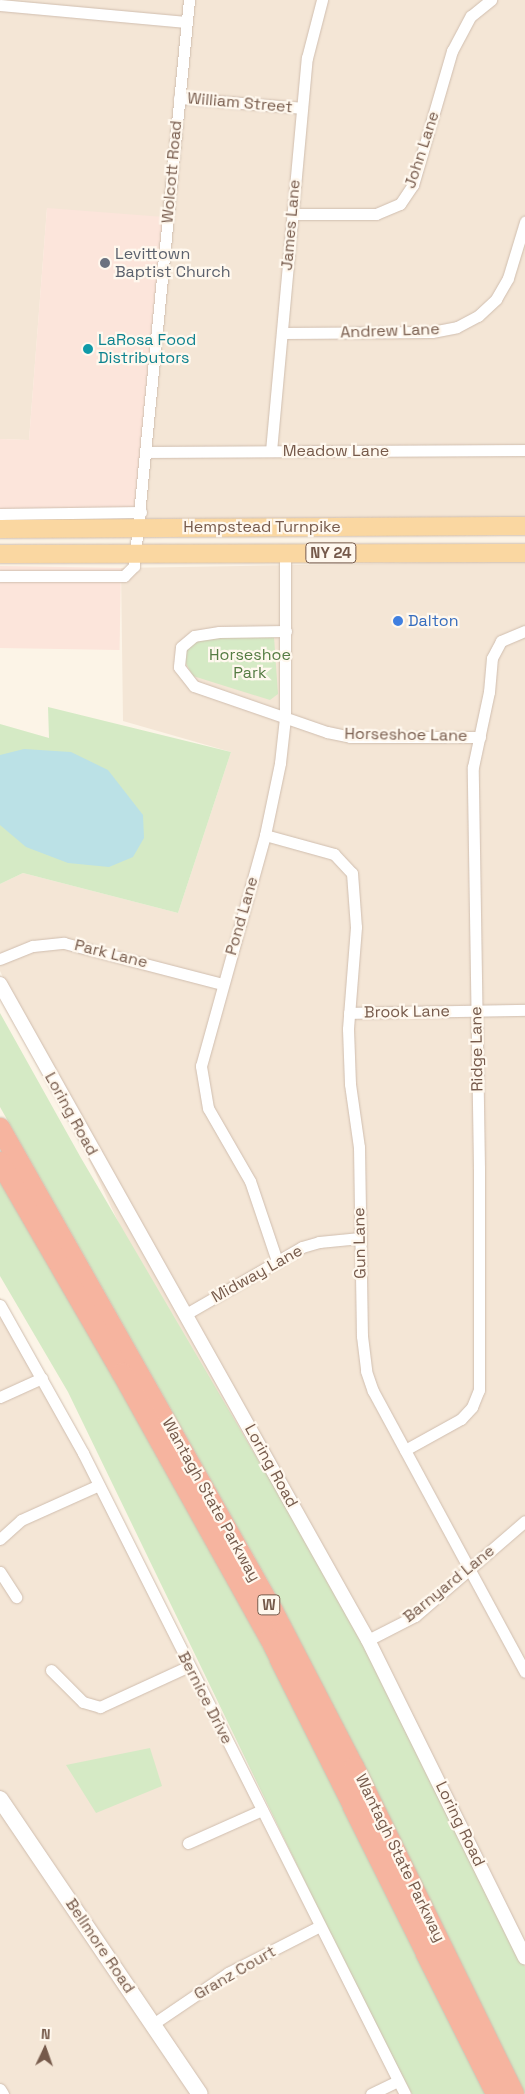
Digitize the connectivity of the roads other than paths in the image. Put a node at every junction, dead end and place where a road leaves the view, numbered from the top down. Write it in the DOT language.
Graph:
graph roads {
  1 [pos="188,0"];
  2 [pos="322,0"];
  3 [pos="491,0"];
  4 [pos="0,6"];
  5 [pos="186,22"];
  6 [pos="179,98"];
  7 [pos="302,108"];
  8 [pos="292,214"];
  9 [pos="525,222"];
  10 [pos="282,333"];
  11 [pos="525,450"];
  12 [pos="271,451"];
  13 [pos="147,452"];
  14 [pos="0,514"];
  15 [pos="140,519"];
  16 [pos="525,526"];
  17 [pos="0,529"];
  18 [pos="525,553"];
  19 [pos="0,554"];
  20 [pos="137,554"];
  21 [pos="285,554"];
  22 [pos="0,576"];
  23 [pos="286,631"];
  24 [pos="525,631"];
  25 [pos="285,718"];
  26 [pos="480,737"];
  27 [pos="265,835"];
  28 [pos="0,959"];
  29 [pos="0,984"];
  30 [pos="222,984"];
  31 [pos="525,1010"];
  32 [pos="476,1011"];
  33 [pos="349,1013"];
  34 [pos="0,1128"];
  35 [pos="0,1162"];
  36 [pos="360,1238"];
  37 [pos="277,1261"];
  38 [pos="0,1305"];
  39 [pos="186,1314"];
  40 [pos="42,1378"];
  41 [pos="0,1397"];
  42 [pos="405,1450"];
  43 [pos="99,1485"];
  44 [pos="525,1521"];
  45 [pos="0,1539"];
  46 [pos="470,1569"];
  47 [pos="0,1572"];
  48 [pos="16,1596"];
  49 [pos="368,1640"];
  50 [pos="189,1666"];
  51 [pos="52,1670"];
  52 [pos="525,1672"];
  53 [pos="0,1799"];
  54 [pos="262,1810"];
  55 [pos="188,1843"];
  56 [pos="320,1926"];
  57 [pos="525,1957"];
  58 [pos="153,2024"];
  59 [pos="398,2080"];
  60 [pos="0,2089"];
  61 [pos="3,2094"];
  62 [pos="200,2094"];
  63 [pos="371,2094"];
  64 [pos="405,2094"];
  65 [pos="496,2094"];
  66 [pos="514,2094"];
  1 -- 5 [label="street, Wolcott Road"];
  2 -- 7 [label="street, James Lane"];
  3 -- 8 [label="street, John Lane"];
  4 -- 5 [label="street"];
  5 -- 6 [label="street, Wolcott Road"];
  6 -- 7 [label="street, William Street"];
  6 -- 13 [label="street, Wolcott Road"];
  7 -- 8 [label="street, James Lane"];
  8 -- 10 [label="street, James Lane"];
  9 -- 10 [label="street, Andrew Lane"];
  10 -- 12 [label="street, James Lane"];
  11 -- 12 [label="street, Meadow Lane"];
  12 -- 13 [label="street, Meadow Lane"];
  13 -- 15 [label="street, Wolcott Road"];
  14 -- 15 [label="street, Hempstead Turnpike"];
  15 -- 16 [label="main road, Hempstead Turnpike / NY 24"];
  15 -- 17 [label="main road, Hempstead Turnpike / NY 24"];
  15 -- 20 [label="street, Wolcott Road"];
  18 -- 21 [label="main road, Hempstead Turnpike / NY 24"];
  19 -- 20 [label="main road, Hempstead Turnpike / NY 24"];
  20 -- 21 [label="main road, Hempstead Turnpike / NY 24"];
  20 -- 22 [label="street"];
  21 -- 23 [label="street, Pond Lane"];
  23 -- 25 [label="street, Pond Lane"];
  23 -- 25 [label="street, Horseshoe Lane"];
  24 -- 26 [label="street, Ridge Lane"];
  25 -- 26 [label="street, Horseshoe Lane"];
  25 -- 27 [label="street, Pond Lane"];
  26 -- 32 [label="street, Ridge Lane"];
  27 -- 30 [label="street, Pond Lane"];
  27 -- 33 [label="street, Gun Lane"];
  28 -- 30 [label="street, Park Lane"];
  29 -- 39 [label="street, Loring Road"];
  30 -- 37 [label="street, Pond Lane"];
  31 -- 32 [label="street, Brook Lane"];
  32 -- 33 [label="street, Brook Lane"];
  32 -- 42 [label="street, Ridge Lane"];
  33 -- 36 [label="street, Gun Lane"];
  34 -- 66 [label="highway, Wantagh State Parkway / W"];
  35 -- 65 [label="highway, Wantagh State Parkway / W"];
  36 -- 37 [label="street, Midway Lane"];
  36 -- 42 [label="street, Gun Lane"];
  37 -- 39 [label="street, Midway Lane"];
  38 -- 40 [label="street, Bernice Drive"];
  39 -- 49 [label="street, Loring Road"];
  40 -- 41 [label="street"];
  40 -- 43 [label="street, Bernice Drive"];
  42 -- 46 [label="street, Gun Lane"];
  43 -- 45 [label="street"];
  43 -- 50 [label="street, Bernice Drive"];
  44 -- 46 [label="street, Barnyard Lane"];
  46 -- 49 [label="street, Barnyard Lane"];
  46 -- 52 [label="street, Gun Lane"];
  47 -- 48 [label="street"];
  49 -- 57 [label="street, Loring Road"];
  50 -- 51 [label="street"];
  50 -- 54 [label="street, Bernice Drive"];
  53 -- 58 [label="main road, Bellmore Road"];
  54 -- 55 [label="street"];
  54 -- 56 [label="street, Bernice Drive"];
  56 -- 58 [label="street, Granz Court"];
  56 -- 59 [label="street, Bernice Drive"];
  58 -- 62 [label="main road, Bellmore Road"];
  59 -- 63 [label="street"];
  59 -- 64 [label="street, Bernice Drive"];
  60 -- 61 [label="street"];
}
